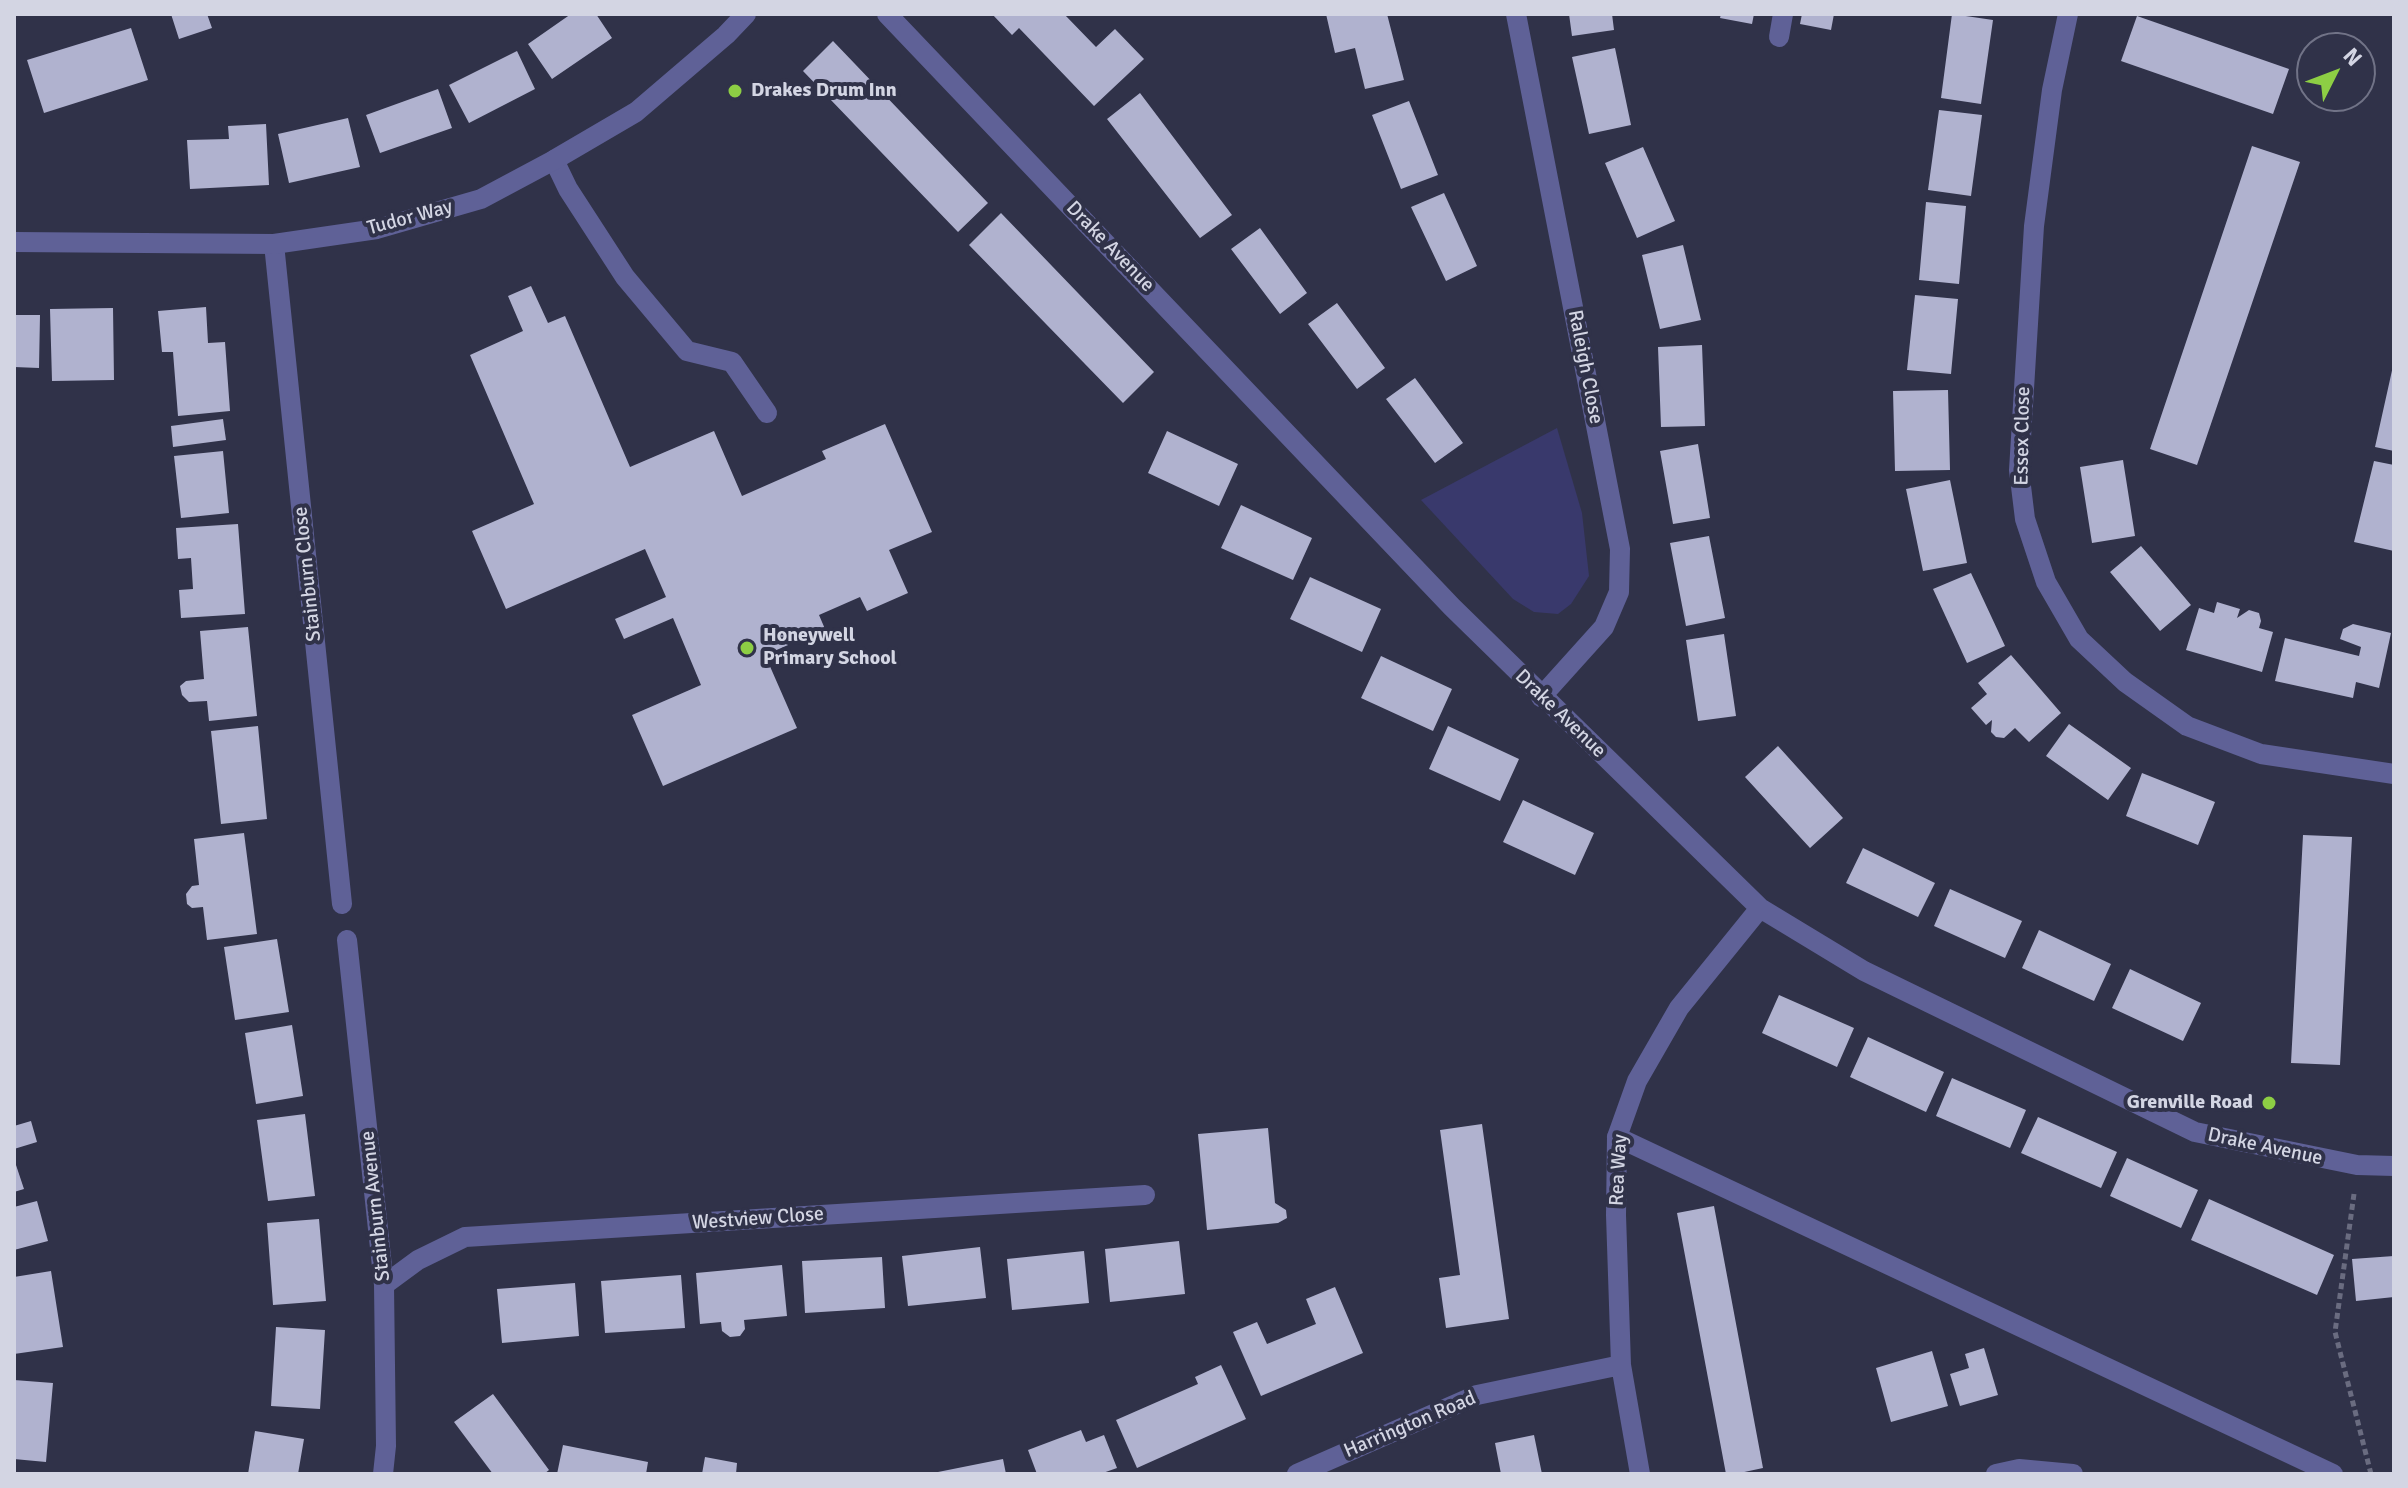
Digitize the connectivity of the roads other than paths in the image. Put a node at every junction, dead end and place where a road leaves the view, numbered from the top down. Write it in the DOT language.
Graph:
graph roads {
  1 [pos="746,14"];
  2 [pos="887,14"];
  3 [pos="1516,14"];
  4 [pos="1783,14"];
  5 [pos="2068,14"];
  6 [pos="1779,37"];
  7 [pos="554,160"];
  8 [pos="14,242"];
  9 [pos="274,244"];
  10 [pos="767,413"];
  11 [pos="1541,697"];
  12 [pos="2394,774"];
  13 [pos="342,904"];
  14 [pos="1760,908"];
  15 [pos="347,940"];
  16 [pos="1617,1137"];
  17 [pos="2394,1166"];
  18 [pos="1145,1195"];
  19 [pos="384,1285"];
  20 [pos="1621,1365"];
  21 [pos="1309,1472"];
  22 [pos="383,1474"];
  23 [pos="1640,1474"];
  24 [pos="1996,1474"];
  25 [pos="2073,1474"];
  26 [pos="2333,1474"];
  1 -- 7 [label="street, Tudor Way"];
  2 -- 11 [label="street, Drake Avenue"];
  3 -- 11 [label="street, Raleigh Close"];
  4 -- 6 [label="street"];
  5 -- 12 [label="street, Essex Close"];
  7 -- 9 [label="street, Tudor Way"];
  7 -- 10 [label="street"];
  8 -- 9 [label="street, Tudor Way"];
  9 -- 13 [label="street, Stainburn Close"];
  11 -- 14 [label="street, Drake Avenue"];
  14 -- 16 [label="street, Rea Way"];
  14 -- 17 [label="street, Drake Avenue"];
  15 -- 19 [label="street, Stainburn Avenue"];
  16 -- 20 [label="street, Rea Way"];
  16 -- 26 [label="street"];
  18 -- 19 [label="street, Westview Close"];
  19 -- 22 [label="street, Stainburn Avenue"];
  20 -- 21 [label="street, Harrington Road"];
  20 -- 23 [label="street, Rea Way"];
  24 -- 25 [label="street"];
}
